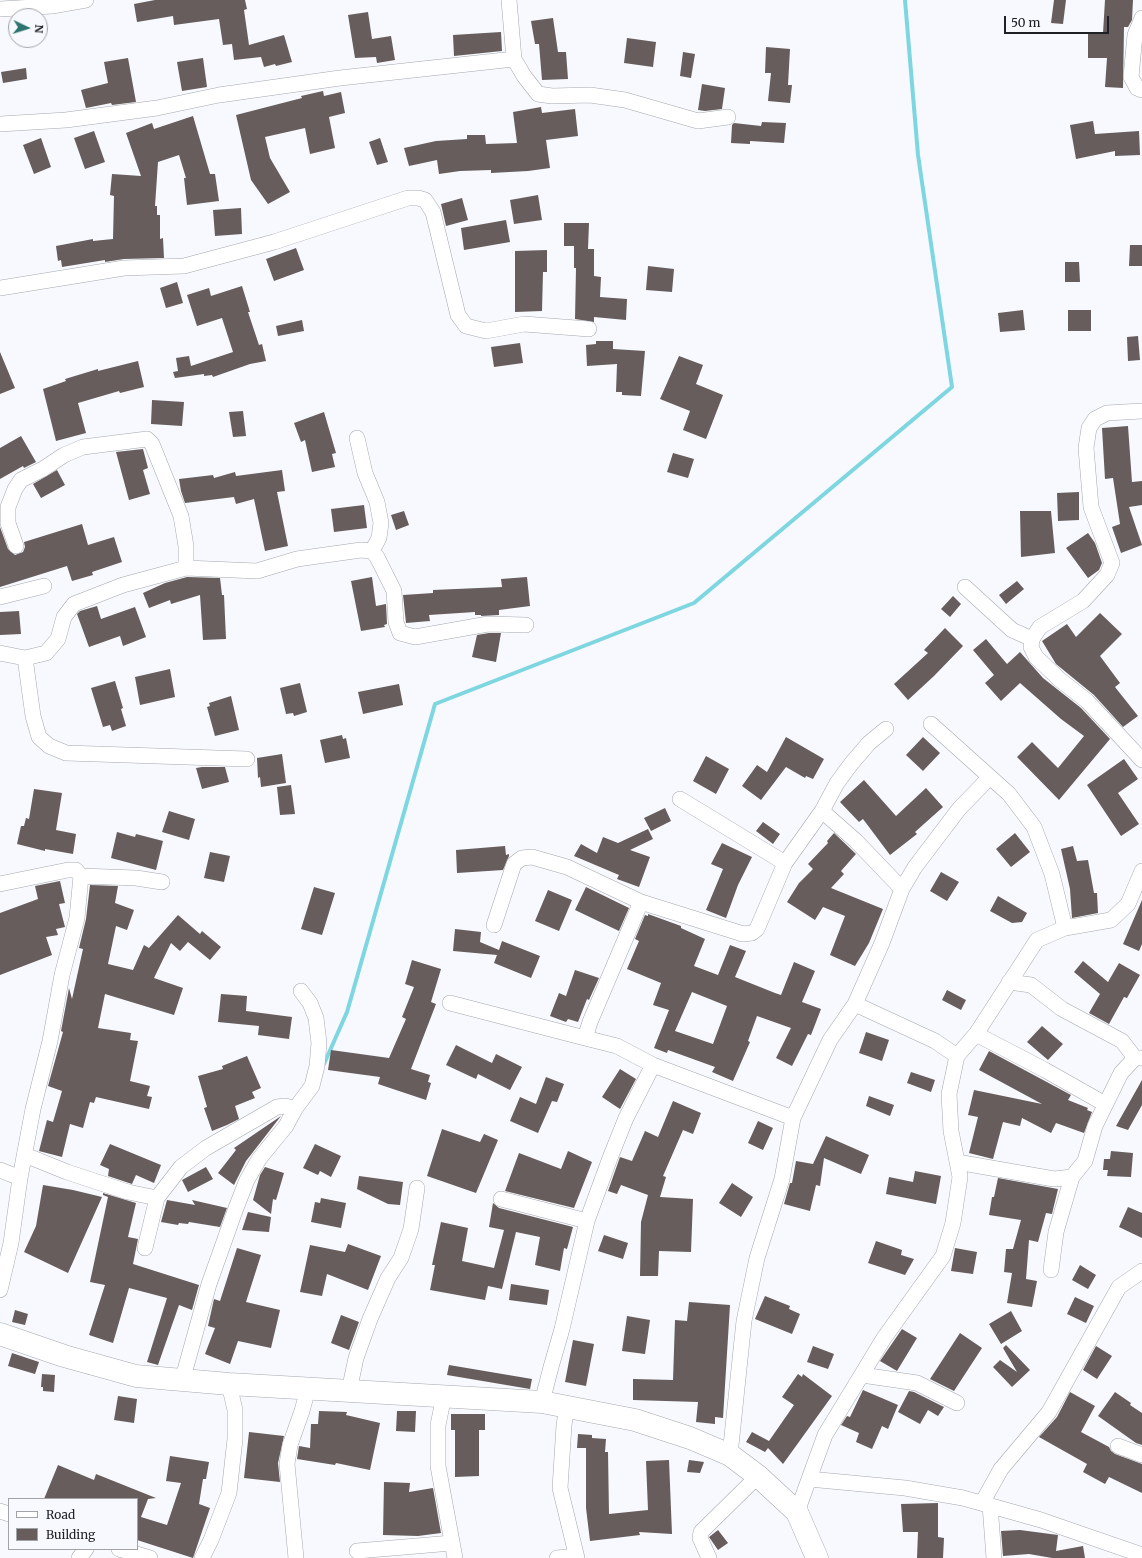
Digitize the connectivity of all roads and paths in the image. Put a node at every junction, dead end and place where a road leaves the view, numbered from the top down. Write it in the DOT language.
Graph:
graph roads {
  1 [pos="86,0"];
  2 [pos="509,0"];
  3 [pos="0,9"];
  4 [pos="1142,18"];
  5 [pos="514,58"];
  6 [pos="1142,90"];
  7 [pos="728,117"];
  8 [pos="0,124"];
  9 [pos="0,288"];
  10 [pos="589,329"];
  11 [pos="1142,411"];
  12 [pos="357,438"];
  13 [pos="16,546"];
  14 [pos="372,551"];
  15 [pos="186,568"];
  16 [pos="44,586"];
  17 [pos="964,587"];
  18 [pos="0,597"];
  19 [pos="526,625"];
  20 [pos="1032,639"];
  21 [pos="0,653"];
  22 [pos="25,658"];
  23 [pos="931,724"];
  24 [pos="886,729"];
  25 [pos="247,759"];
  26 [pos="1142,760"];
  27 [pos="990,777"];
  28 [pos="680,799"];
  29 [pos="822,811"];
  30 [pos="785,863"];
  31 [pos="1142,871"];
  32 [pos="81,876"];
  33 [pos="162,882"];
  34 [pos="0,884"];
  35 [pos="902,889"];
  36 [pos="641,902"];
  37 [pos="494,925"];
  38 [pos="1065,928"];
  39 [pos="1010,982"];
  40 [pos="300,990"];
  41 [pos="450,1003"];
  42 [pos="855,1004"];
  43 [pos="976,1034"];
  44 [pos="585,1038"];
  45 [pos="957,1056"];
  46 [pos="1138,1058"];
  47 [pos="653,1065"];
  48 [pos="1105,1104"];
  49 [pos="295,1109"];
  50 [pos="793,1118"];
  51 [pos="25,1155"];
  52 [pos="957,1162"];
  53 [pos="0,1170"];
  54 [pos="1072,1177"];
  55 [pos="20,1178"];
  56 [pos="417,1188"];
  57 [pos="157,1198"];
  58 [pos="501,1199"];
  59 [pos="587,1221"];
  60 [pos="145,1248"];
  61 [pos="1051,1270"];
  62 [pos="1142,1271"];
  63 [pos="0,1290"];
  64 [pos="0,1334"];
  65 [pos="862,1375"];
  66 [pos="182,1381"];
  67 [pos="229,1384"];
  68 [pos="308,1389"];
  69 [pos="349,1391"];
  70 [pos="444,1396"];
  71 [pos="542,1402"];
  72 [pos="957,1403"];
  73 [pos="567,1407"];
  74 [pos="1118,1446"];
  75 [pos="730,1455"];
  76 [pos="1142,1455"];
  77 [pos="758,1476"];
  78 [pos="809,1479"];
  79 [pos="986,1504"];
  80 [pos="797,1512"];
  81 [pos="452,1543"];
  82 [pos="85,1550"];
  83 [pos="122,1550"];
  84 [pos="357,1551"];
  85 [pos="1142,1555"];
  86 [pos="576,1557"];
  87 [pos="79,1558"];
  88 [pos="150,1558"];
  89 [pos="202,1558"];
  90 [pos="296,1558"];
  91 [pos="455,1558"];
  92 [pos="557,1558"];
  93 [pos="709,1558"];
  94 [pos="817,1558"];
  95 [pos="994,1558"];
  1 -- 3 [label="street"];
  2 -- 5 [label="street"];
  4 -- 6 [label="street"];
  5 -- 7 [label="street"];
  5 -- 8 [label="street"];
  9 -- 10 [label="street"];
  11 -- 20 [label="street"];
  12 -- 14 [label="street"];
  13 -- 15 [label="street"];
  14 -- 15 [label="street"];
  14 -- 19 [label="street"];
  15 -- 22 [label="street"];
  16 -- 18 [label="street"];
  17 -- 20 [label="street"];
  20 -- 26 [label="street"];
  21 -- 22 [label="street"];
  22 -- 25 [label="street"];
  23 -- 27 [label="street"];
  24 -- 29 [label="street"];
  27 -- 35 [label="street"];
  27 -- 38 [label="street"];
  28 -- 30 [label="street"];
  29 -- 30 [label="street"];
  29 -- 35 [label="street"];
  30 -- 36 [label="street"];
  31 -- 38 [label="street"];
  32 -- 33 [label="street"];
  32 -- 34 [label="street"];
  32 -- 51 [label="street"];
  35 -- 42 [label="street"];
  36 -- 37 [label="street"];
  36 -- 44 [label="street"];
  38 -- 39 [label="street"];
  39 -- 43 [label="street"];
  39 -- 46 [label="street"];
  40 -- 49 [label="street"];
  41 -- 44 [label="street"];
  42 -- 45 [label="street"];
  42 -- 50 [label="street"];
  43 -- 45 [label="street"];
  43 -- 48 [label="street"];
  44 -- 47 [label="street"];
  45 -- 52 [label="street"];
  46 -- 48 [label="street"];
  47 -- 50 [label="street"];
  47 -- 59 [label="street"];
  48 -- 54 [label="street"];
  49 -- 57 [label="street"];
  49 -- 66 [label="street"];
  50 -- 75 [label="street"];
  51 -- 55 [label="street"];
  51 -- 57 [label="street"];
  52 -- 54 [label="street"];
  52 -- 65 [label="street"];
  53 -- 55 [label="street"];
  54 -- 61 [label="street"];
  55 -- 63 [label="street"];
  56 -- 69 [label="street"];
  57 -- 60 [label="street"];
  58 -- 59 [label="street"];
  59 -- 71 [label="street"];
  62 -- 79 [label="street"];
  64 -- 66 [label="street"];
  65 -- 72 [label="street"];
  65 -- 78 [label="street"];
  66 -- 67 [label="street"];
  67 -- 68 [label="street"];
  67 -- 89 [label="street"];
  68 -- 69 [label="street"];
  68 -- 90 [label="street"];
  69 -- 70 [label="street"];
  70 -- 71 [label="street"];
  70 -- 81 [label="street"];
  71 -- 73 [label="street"];
  73 -- 75 [label="street"];
  73 -- 86 [label="street"];
  74 -- 76 [label="street"];
  75 -- 77 [label="street"];
  77 -- 80 [label="street"];
  77 -- 93 [label="street"];
  78 -- 79 [label="street"];
  78 -- 80 [label="street"];
  79 -- 85 [label="street"];
  79 -- 95 [label="street"];
  80 -- 94 [label="street"];
  81 -- 84 [label="street"];
  81 -- 91 [label="street"];
  82 -- 87 [label="street"];
  83 -- 88 [label="street"];
  86 -- 92 [label="street"];
}
